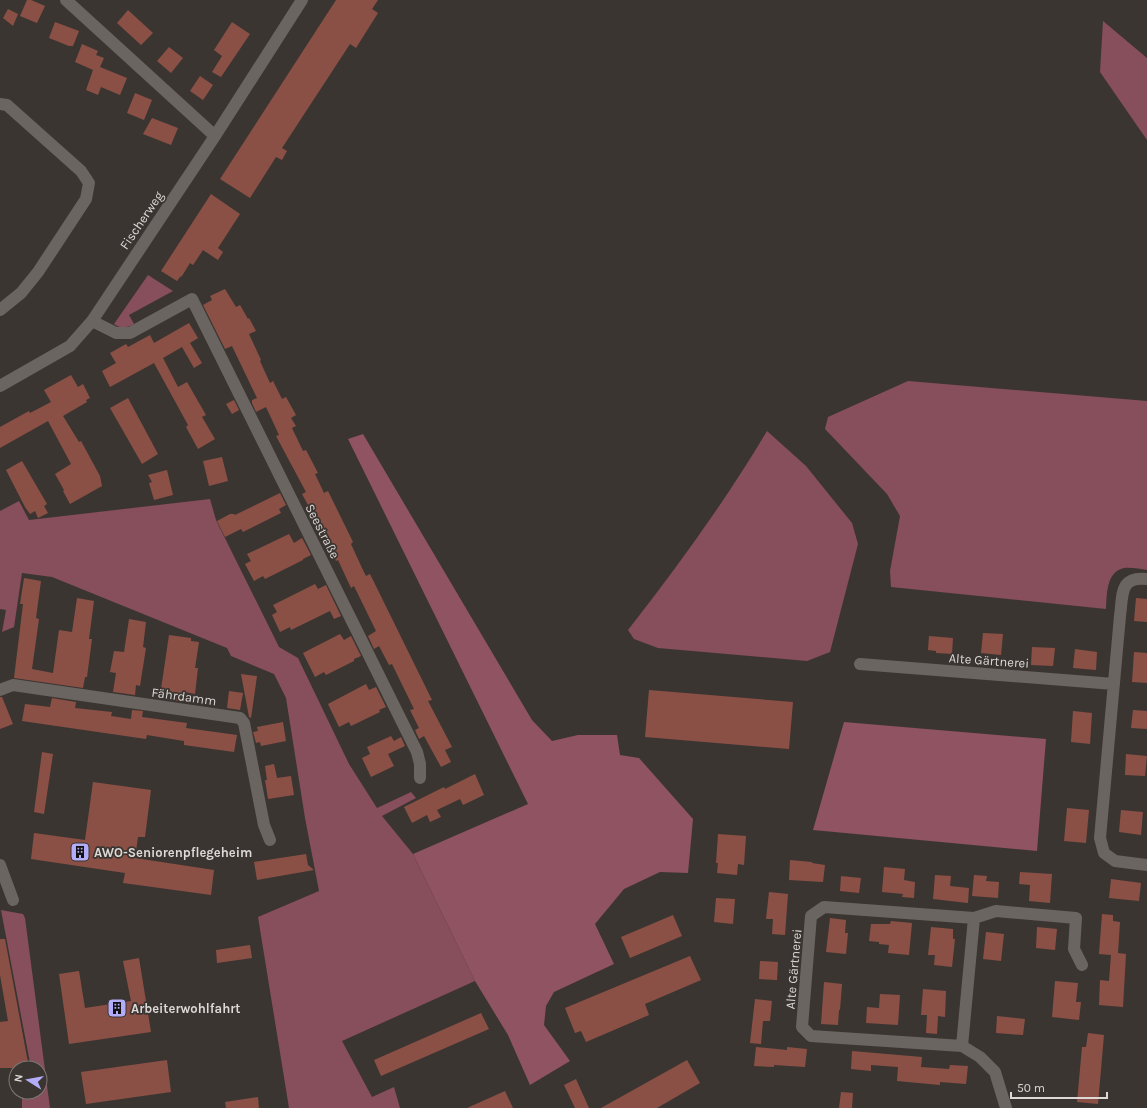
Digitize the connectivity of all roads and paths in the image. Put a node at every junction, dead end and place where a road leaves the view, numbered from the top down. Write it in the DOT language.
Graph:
graph roads {
  1 [pos="66,0"];
  2 [pos="302,0"];
  3 [pos="0,104"];
  4 [pos="215,136"];
  5 [pos="0,310"];
  6 [pos="92,320"];
  7 [pos="0,386"];
  8 [pos="1147,578"];
  9 [pos="860,664"];
  10 [pos="1114,684"];
  11 [pos="0,690"];
  12 [pos="420,778"];
  13 [pos="270,840"];
  14 [pos="0,865"];
  15 [pos="1147,865"];
  16 [pos="12,900"];
  17 [pos="974,918"];
  18 [pos="1082,965"];
  19 [pos="962,1046"];
  20 [pos="1006,1108"];
  1 -- 4 [label="street"];
  2 -- 4 [label="street, Fischerweg"];
  3 -- 5 [label="street"];
  4 -- 6 [label="street, Fischerweg"];
  6 -- 7 [label="street, Fischerweg"];
  6 -- 12 [label="street, Seestraße"];
  8 -- 10 [label="street"];
  9 -- 10 [label="street, Alte Gärtnerei"];
  10 -- 15 [label="street"];
  11 -- 13 [label="street, Fährdamm"];
  14 -- 16 [label="street"];
  17 -- 18 [label="street, Alte Gärtnerei"];
  17 -- 19 [label="street"];
  17 -- 19 [label="street, Alte Gärtnerei"];
  19 -- 20 [label="street, Alte Gärtnerei"];
}
